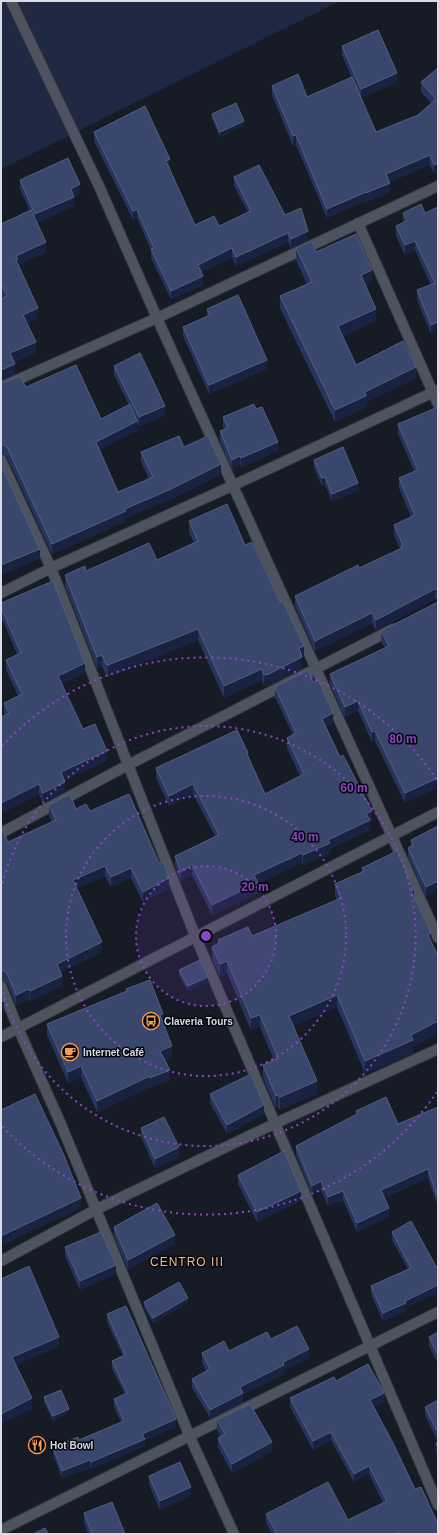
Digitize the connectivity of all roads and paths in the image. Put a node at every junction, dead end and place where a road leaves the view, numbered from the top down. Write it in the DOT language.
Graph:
graph roads {
  1 [pos="11,1"];
  2 [pos="438,186"];
  3 [pos="358,223"];
  4 [pos="157,318"];
  5 [pos="1,387"];
  6 [pos="435,391"];
  7 [pos="438,404"];
  8 [pos="1,460"];
  9 [pos="234,485"];
  10 [pos="50,568"];
  11 [pos="1,593"];
  12 [pos="404,623"];
  13 [pos="316,668"];
  14 [pos="128,765"];
  15 [pos="438,812"];
  16 [pos="1,833"];
  17 [pos="392,835"];
  18 [pos="196,938"];
  19 [pos="438,938"];
  20 [pos="1,986"];
  21 [pos="18,1028"];
  22 [pos="1,1037"];
  23 [pos="438,1049"];
  24 [pos="276,1122"];
  25 [pos="96,1210"];
  26 [pos="1,1261"];
  27 [pos="438,1312"];
  28 [pos="371,1346"];
  29 [pos="190,1437"];
  30 [pos="438,1505"];
  31 [pos="1,1530"];
  32 [pos="234,1534"];
  1 -- 4 [label="street"];
  2 -- 3 [label="street"];
  3 -- 4 [label="street"];
  3 -- 6 [label="street"];
  4 -- 5 [label="street"];
  4 -- 9 [label="street"];
  6 -- 7 [label="street"];
  6 -- 9 [label="street"];
  8 -- 10 [label="street"];
  9 -- 10 [label="street"];
  9 -- 13 [label="street"];
  10 -- 11 [label="street"];
  10 -- 14 [label="street"];
  12 -- 13 [label="street"];
  13 -- 14 [label="street"];
  13 -- 17 [label="street"];
  14 -- 16 [label="street"];
  14 -- 18 [label="street"];
  15 -- 17 [label="street"];
  17 -- 18 [label="street"];
  17 -- 19 [label="street"];
  18 -- 21 [label="street"];
  18 -- 24 [label="street"];
  20 -- 21 [label="street"];
  21 -- 22 [label="street"];
  21 -- 25 [label="street"];
  23 -- 24 [label="street"];
  24 -- 25 [label="street"];
  24 -- 28 [label="street"];
  25 -- 26 [label="street"];
  25 -- 29 [label="street"];
  27 -- 28 [label="street"];
  28 -- 29 [label="street"];
  28 -- 30 [label="street"];
  29 -- 31 [label="street"];
  29 -- 32 [label="street"];
}
